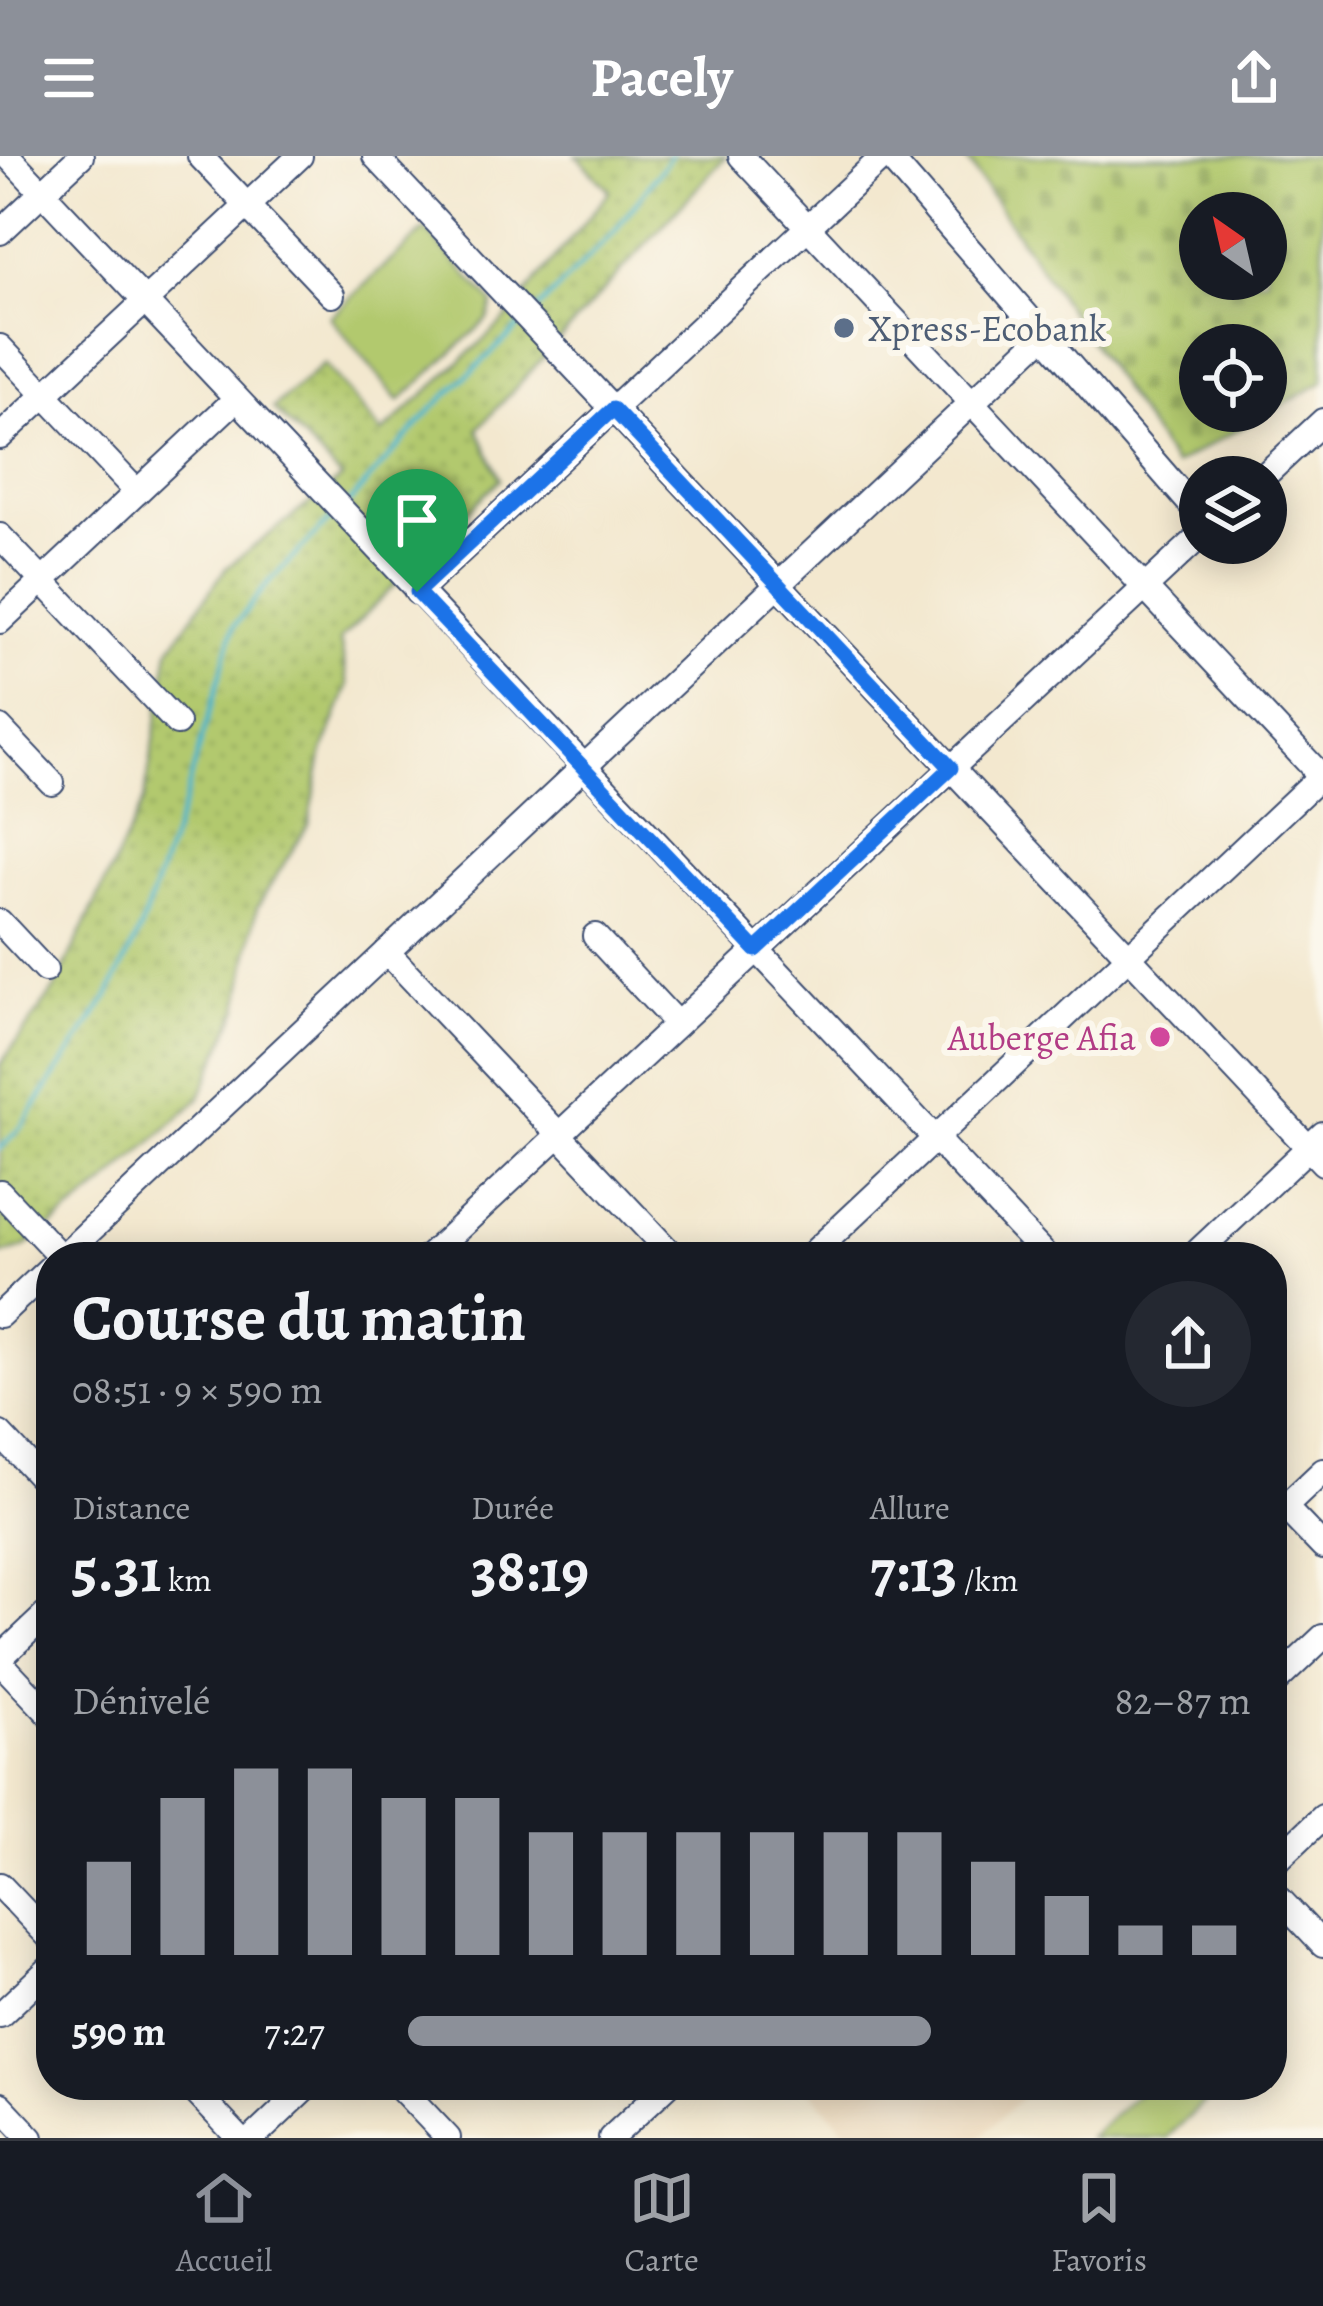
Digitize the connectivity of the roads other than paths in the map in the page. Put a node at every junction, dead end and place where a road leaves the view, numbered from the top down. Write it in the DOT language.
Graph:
graph roads {
  1 [pos="8,156"];
  2 [pos="81,156"];
  3 [pos="200,156"];
  4 [pos="300,156"];
  5 [pos="375,156"];
  6 [pos="741,156"];
  7 [pos="886,156"];
  8 [pos="41,193"];
  9 [pos="247,205"];
  10 [pos="808,227"];
  11 [pos="0,232"];
  12 [pos="332,295"];
  13 [pos="144,302"];
  14 [pos="1044,335"];
  15 [pos="0,347"];
  16 [pos="45,395"];
  17 [pos="236,399"];
  18 [pos="972,403"];
  19 [pos="613,409"];
  20 [pos="1323,422"];
  21 [pos="0,437"];
  22 [pos="1286,456"];
  23 [pos="1179,490"];
  24 [pos="137,493"];
  25 [pos="0,536"];
  26 [pos="1179,555"];
  27 [pos="43,581"];
  28 [pos="779,585"];
  29 [pos="1145,587"];
  30 [pos="417,592"];
  31 [pos="0,621"];
  32 [pos="177,724"];
  33 [pos="0,728"];
  34 [pos="583,768"];
  35 [pos="951,768"];
  36 [pos="1322,776"];
  37 [pos="52,783"];
  38 [pos="0,922"];
  39 [pos="595,936"];
  40 [pos="756,950"];
  41 [pos="387,952"];
  42 [pos="1129,956"];
  43 [pos="45,970"];
  44 [pos="677,1024"];
  45 [pos="559,1134"];
  46 [pos="935,1138"];
  47 [pos="1318,1148"];
  48 [pos="0,1192"];
  49 [pos="47,1242"];
  50 [pos="77,1242"];
  51 [pos="444,1242"];
  52 [pos="660,1242"];
  53 [pos="824,1242"];
  54 [pos="1034,1242"];
  55 [pos="1209,1242"];
  56 [pos="36,1281"];
  57 [pos="0,1315"];
  58 [pos="0,1434"];
  59 [pos="1323,1471"];
  60 [pos="36,1473"];
  61 [pos="1287,1499"];
  62 [pos="1287,1516"];
  63 [pos="1323,1547"];
  64 [pos="36,1625"];
  65 [pos="1323,1637"];
  66 [pos="0,1660"];
  67 [pos="1287,1671"];
  68 [pos="36,1700"];
  69 [pos="1323,1817"];
  70 [pos="1287,1851"];
  71 [pos="0,1885"];
  72 [pos="1287,1907"];
  73 [pos="36,1923"];
  74 [pos="1323,1945"];
  75 [pos="36,1981"];
  76 [pos="0,2015"];
  77 [pos="203,2100"];
  78 [pos="293,2100"];
  79 [pos="412,2100"];
  80 [pos="652,2100"];
  81 [pos="0,2105"];
  82 [pos="31,2138"];
  83 [pos="239,2138"];
  84 [pos="253,2138"];
  85 [pos="448,2138"];
  86 [pos="611,2138"];
  1 -- 8 [label="street"];
  2 -- 8 [label="street"];
  3 -- 9 [label="street"];
  4 -- 9 [label="street"];
  5 -- 19 [label="street"];
  6 -- 10 [label="street"];
  7 -- 10 [label="street"];
  7 -- 14 [label="street"];
  8 -- 11 [label="street"];
  8 -- 13 [label="street"];
  9 -- 12 [label="street"];
  9 -- 13 [label="street"];
  10 -- 18 [label="street"];
  10 -- 19 [label="street"];
  13 -- 16 [label="street"];
  13 -- 17 [label="street"];
  14 -- 18 [label="street"];
  14 -- 23 [label="street"];
  15 -- 16 [label="street"];
  16 -- 21 [label="street"];
  16 -- 24 [label="street"];
  17 -- 24 [label="street"];
  17 -- 30 [label="street"];
  18 -- 28 [label="street"];
  18 -- 29 [label="street"];
  19 -- 28 [label="street"];
  19 -- 30 [label="street"];
  20 -- 22 [label="street"];
  24 -- 27 [label="street"];
  25 -- 27 [label="street"];
  26 -- 29 [label="street"];
  27 -- 31 [label="street"];
  27 -- 32 [label="street"];
  28 -- 34 [label="street"];
  28 -- 35 [label="street"];
  29 -- 35 [label="street"];
  29 -- 36 [label="street"];
  30 -- 34 [label="street"];
  33 -- 37 [label="street"];
  34 -- 40 [label="street"];
  34 -- 41 [label="street"];
  35 -- 40 [label="street"];
  35 -- 42 [label="street"];
  36 -- 42 [label="street"];
  38 -- 43 [label="street"];
  39 -- 44 [label="street"];
  40 -- 44 [label="street"];
  40 -- 46 [label="street"];
  41 -- 45 [label="street"];
  41 -- 50 [label="street"];
  42 -- 46 [label="street"];
  42 -- 47 [label="street"];
  44 -- 45 [label="street"];
  45 -- 51 [label="street"];
  45 -- 52 [label="street"];
  46 -- 53 [label="street"];
  46 -- 54 [label="street"];
  47 -- 55 [label="street"];
  48 -- 49 [label="street"];
  56 -- 57 [label="street"];
  58 -- 60 [label="street"];
  59 -- 61 [label="street"];
  62 -- 63 [label="street"];
  64 -- 66 [label="street"];
  65 -- 67 [label="street"];
  66 -- 68 [label="street"];
  69 -- 70 [label="street"];
  71 -- 73 [label="street"];
  72 -- 74 [label="street"];
  75 -- 76 [label="street"];
  77 -- 83 [label="street"];
  78 -- 84 [label="street"];
  79 -- 85 [label="street"];
  80 -- 86 [label="street"];
  81 -- 82 [label="street"];
}
